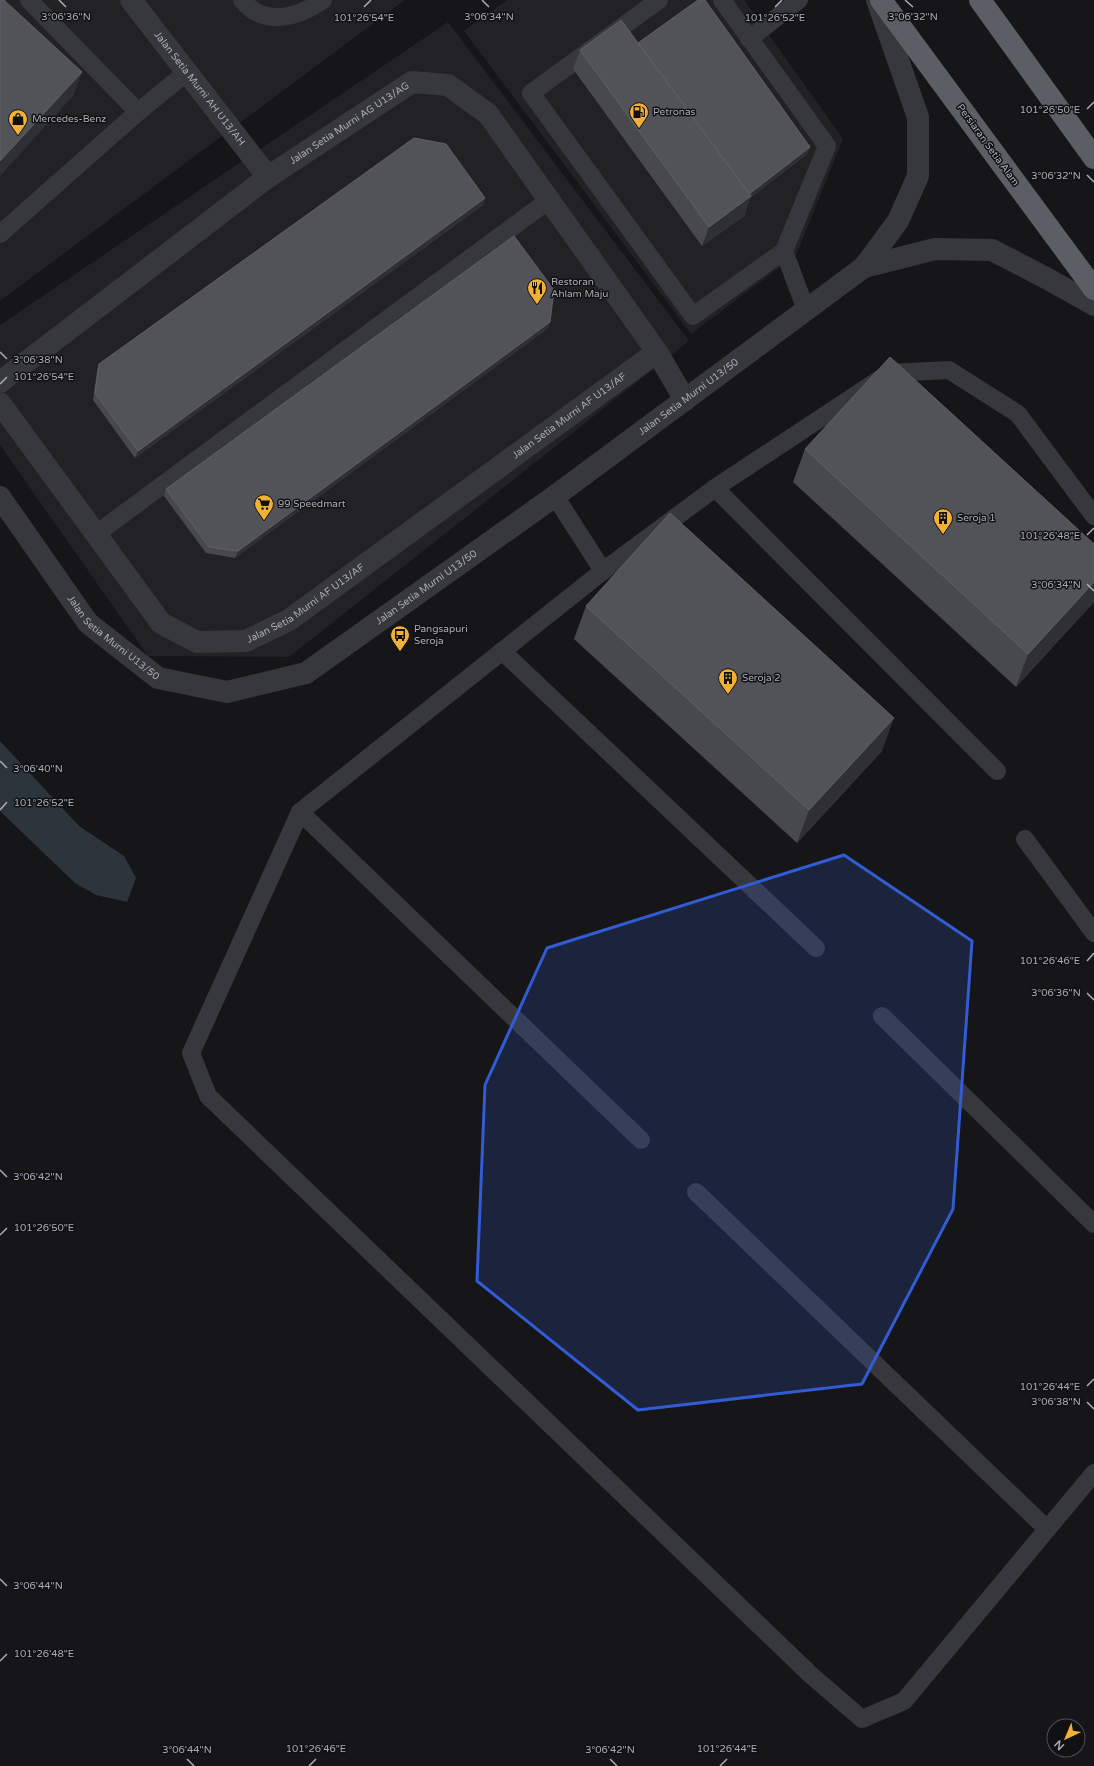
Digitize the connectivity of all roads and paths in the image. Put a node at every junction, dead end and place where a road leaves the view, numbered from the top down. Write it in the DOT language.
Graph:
graph roads {
  1 [pos="29,0"];
  2 [pos="131,0"];
  3 [pos="242,0"];
  4 [pos="323,0"];
  5 [pos="659,0"];
  6 [pos="722,0"];
  7 [pos="799,0"];
  8 [pos="877,0"];
  9 [pos="881,0"];
  10 [pos="980,0"];
  11 [pos="995,0"];
  12 [pos="749,39"];
  13 [pos="1009,40"];
  14 [pos="187,72"];
  15 [pos="138,112"];
  16 [pos="1094,158"];
  17 [pos="268,177"];
  18 [pos="549,200"];
  19 [pos="0,234"];
  20 [pos="784,251"];
  21 [pos="864,267"];
  22 [pos="1094,289"];
  23 [pos="1094,305"];
  24 [pos="806,310"];
  25 [pos="657,352"];
  26 [pos="0,382"];
  27 [pos="685,400"];
  28 [pos="0,403"];
  29 [pos="715,488"];
  30 [pos="555,496"];
  31 [pos="0,497"];
  32 [pos="1094,516"];
  33 [pos="96,534"];
  34 [pos="603,571"];
  35 [pos="502,651"];
  36 [pos="997,771"];
  37 [pos="300,812"];
  38 [pos="1025,839"];
  39 [pos="1094,933"];
  40 [pos="816,948"];
  41 [pos="882,1016"];
  42 [pos="640,1140"];
  43 [pos="696,1192"];
  44 [pos="1094,1224"];
  45 [pos="1094,1473"];
  46 [pos="1047,1529"];
  1 -- 15 [label="lane"];
  2 -- 14 [label="street, Jalan Setia Murni AH U13/AH"];
  3 -- 4 [label="lane"];
  5 -- 20 [label="lane"];
  6 -- 12 [label="lane"];
  7 -- 12 [label="lane"];
  8 -- 21 [label="street"];
  9 -- 22 [label="highway, Persiaran Setia Alam"];
  10 -- 13 [label="highway"];
  11 -- 13 [label="street"];
  12 -- 20 [label="lane"];
  13 -- 16 [label="highway"];
  14 -- 15 [label="lane"];
  14 -- 17 [label="street, Jalan Setia Murni AH U13/AH"];
  15 -- 19 [label="lane"];
  17 -- 18 [label="street, Jalan Setia Murni AG U13/AG"];
  17 -- 26 [label="street, Jalan Setia Murni AG U13/AG"];
  18 -- 25 [label="street, Jalan Setia Murni AG U13/AG"];
  18 -- 33 [label="lane"];
  20 -- 24 [label="lane"];
  21 -- 23 [label="street"];
  21 -- 24 [label="street, Jalan Setia Murni U13/50"];
  24 -- 27 [label="street, Jalan Setia Murni U13/50"];
  25 -- 27 [label="street, Jalan Setia Murni AG U13/AG"];
  25 -- 33 [label="street, Jalan Setia Murni AF U13/AF"];
  27 -- 30 [label="street, Jalan Setia Murni U13/50"];
  28 -- 33 [label="street, Jalan Setia Murni AF U13/AF"];
  29 -- 32 [label="lane"];
  29 -- 34 [label="lane"];
  29 -- 36 [label="lane"];
  30 -- 31 [label="street, Jalan Setia Murni U13/50"];
  30 -- 34 [label="lane"];
  34 -- 35 [label="lane"];
  35 -- 37 [label="lane"];
  35 -- 40 [label="lane"];
  37 -- 42 [label="lane"];
  37 -- 46 [label="lane"];
  38 -- 39 [label="lane"];
  41 -- 44 [label="lane"];
  43 -- 46 [label="lane"];
  45 -- 46 [label="lane"];
}
